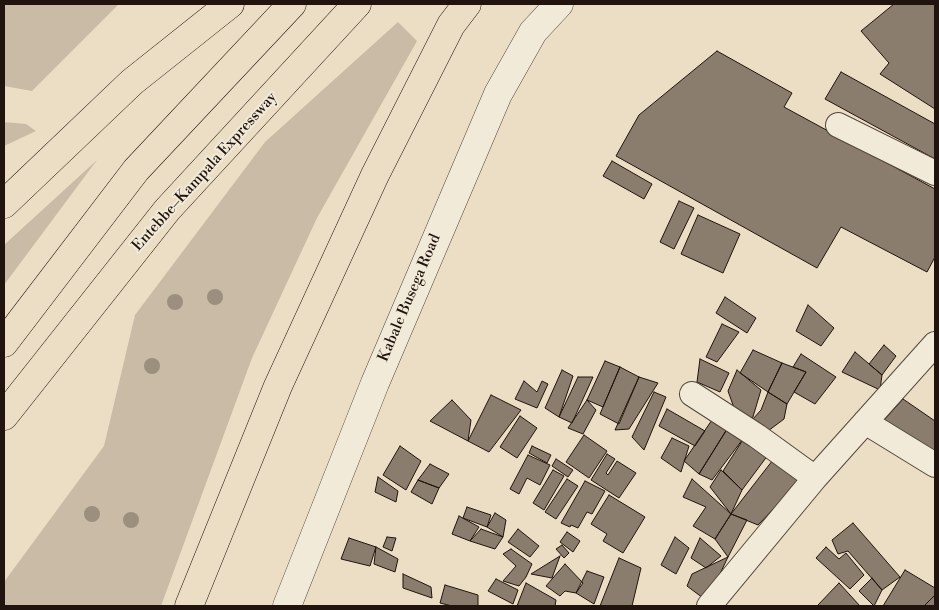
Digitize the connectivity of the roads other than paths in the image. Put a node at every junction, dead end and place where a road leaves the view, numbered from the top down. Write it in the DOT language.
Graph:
graph roads {
  1 [pos="230,4"];
  2 [pos="292,4"];
  3 [pos="357,4"];
  4 [pos="467,4"];
  5 [pos="559,4"];
  6 [pos="838,125"];
  7 [pos="935,172"];
  8 [pos="4,204"];
  9 [pos="4,343"];
  10 [pos="935,344"];
  11 [pos="692,394"];
  12 [pos="4,416"];
  13 [pos="865,422"];
  14 [pos="935,465"];
  15 [pos="815,478"];
  16 [pos="189,606"];
  17 [pos="287,606"];
  18 [pos="709,606"];
  1 -- 8 [label="highway"];
  2 -- 9 [label="highway"];
  3 -- 12 [label="highway, Entebbe–Kampala Expressway"];
  4 -- 16 [label="highway"];
  5 -- 17 [label="street, Kabale Busega Road"];
  6 -- 7 [label="street"];
  10 -- 13 [label="street"];
  11 -- 15 [label="street"];
  13 -- 14 [label="street"];
  13 -- 15 [label="street"];
  15 -- 18 [label="street"];
}
